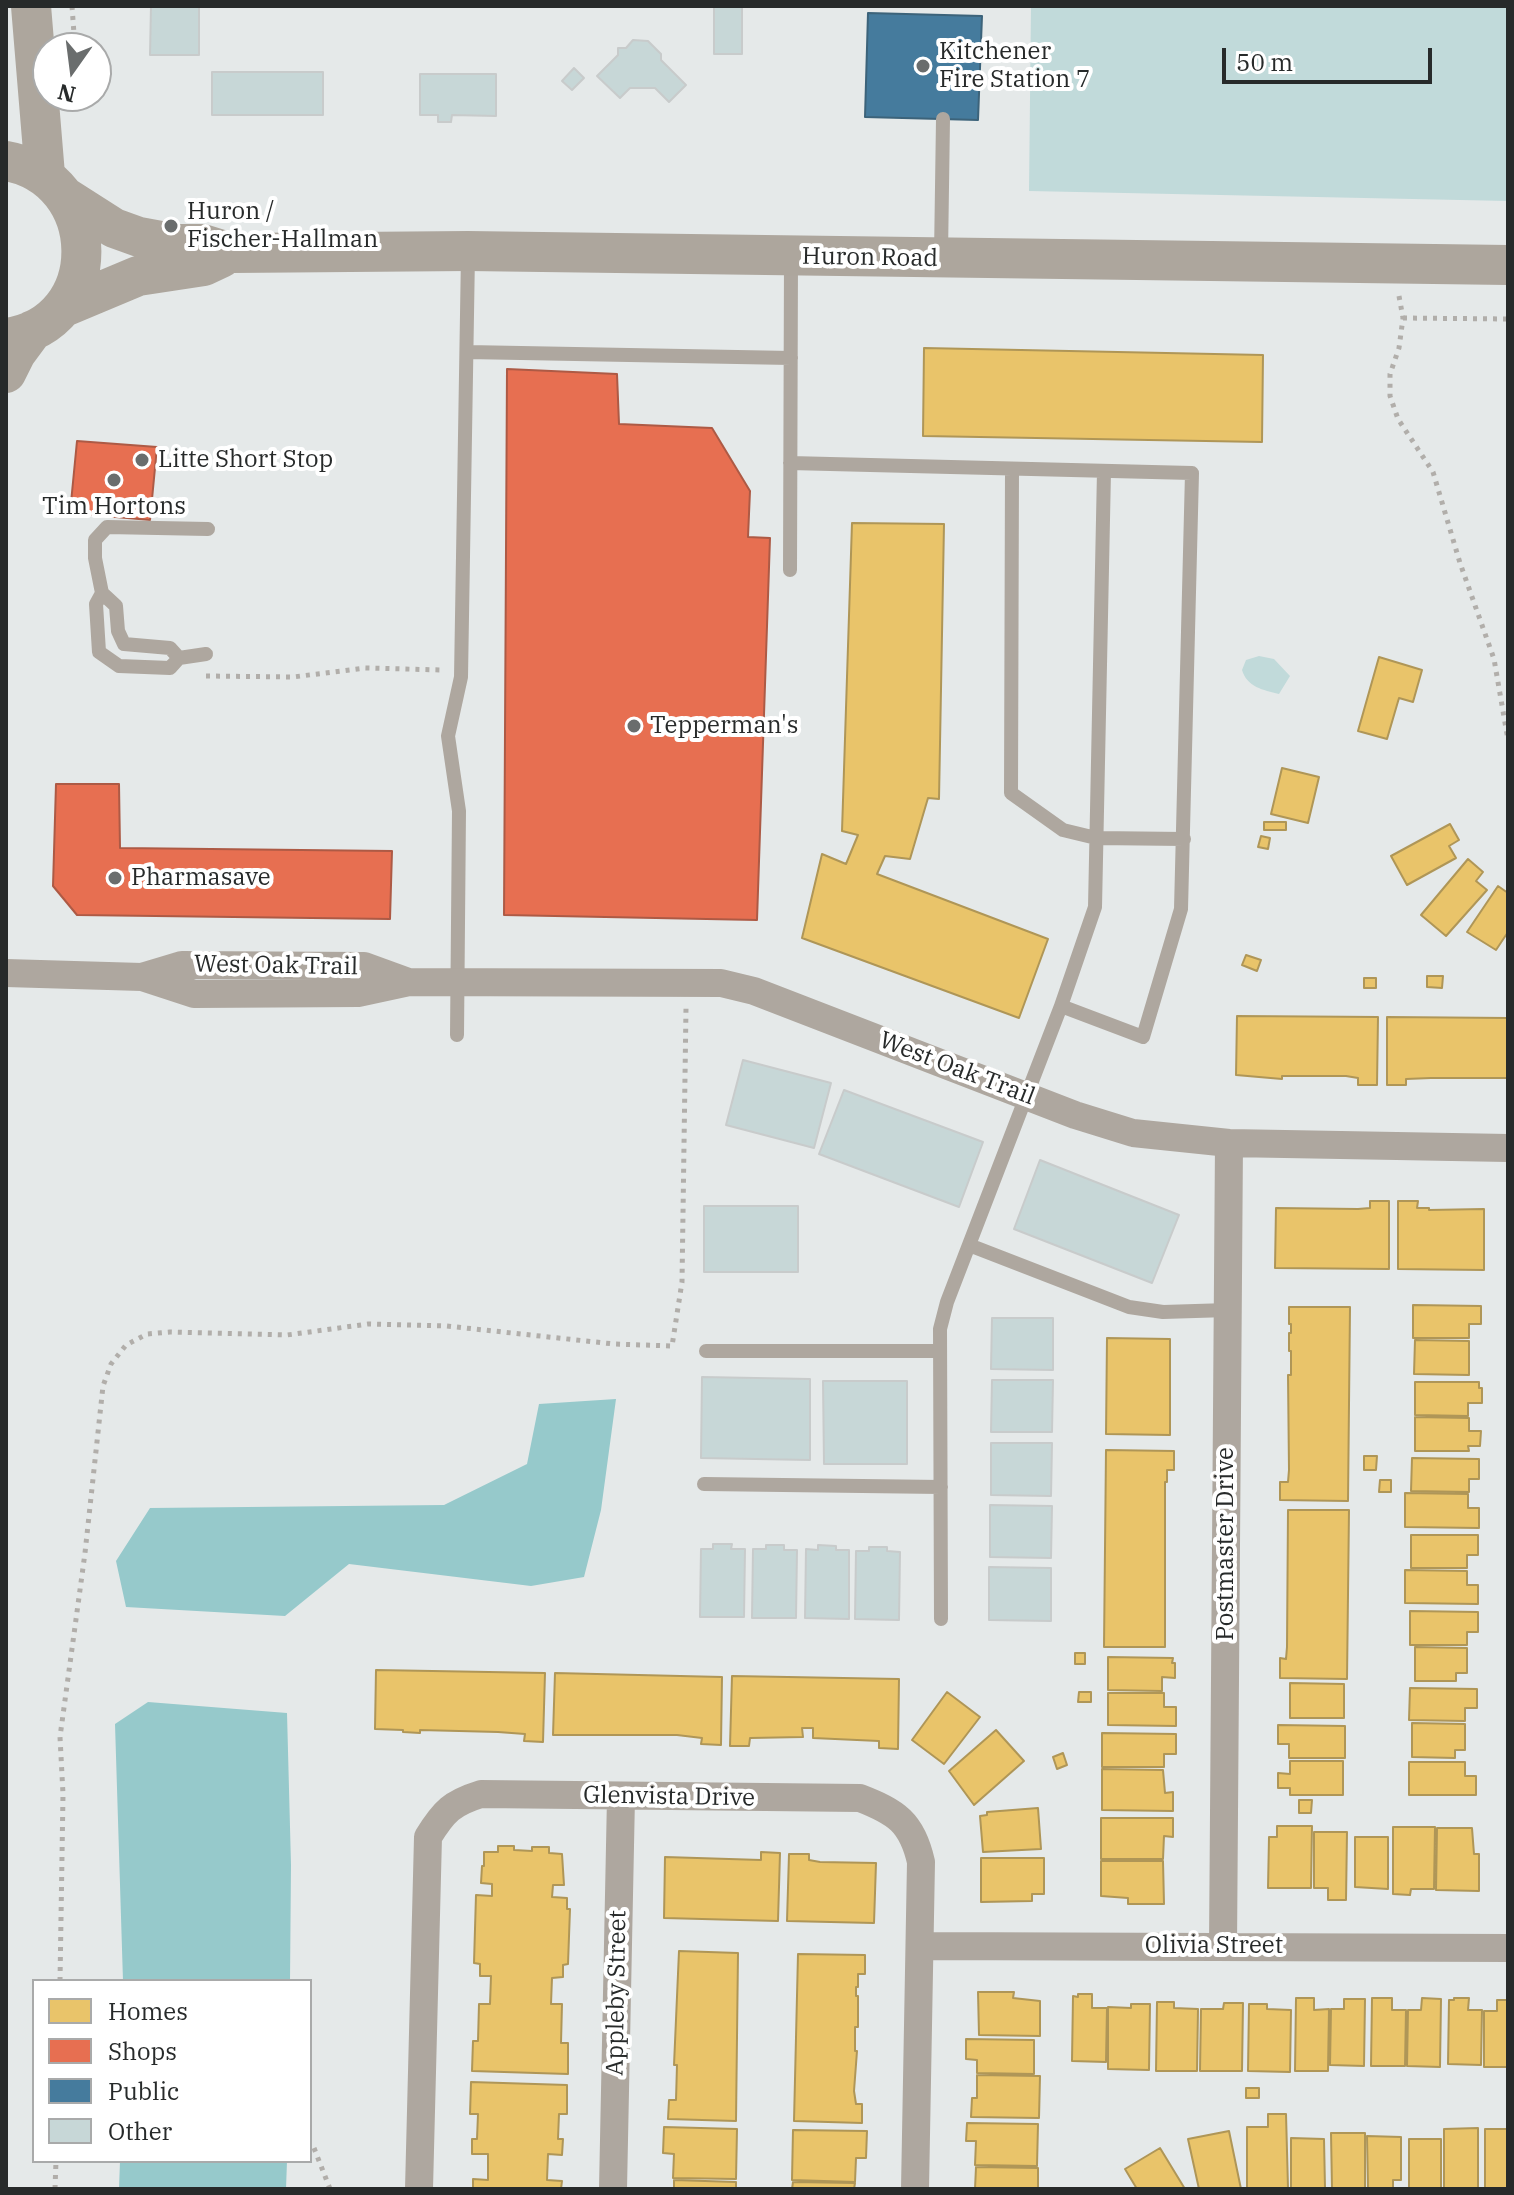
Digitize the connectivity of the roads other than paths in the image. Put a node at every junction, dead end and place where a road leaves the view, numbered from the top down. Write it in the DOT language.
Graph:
graph roads {
  1 [pos="31,6"];
  2 [pos="943,119"];
  3 [pos="6,161"];
  4 [pos="56,187"];
  5 [pos="468,251"];
  6 [pos="232,253"];
  7 [pos="791,258"];
  8 [pos="941,259"];
  9 [pos="1508,265"];
  10 [pos="34,325"];
  11 [pos="467,352"];
  12 [pos="791,358"];
  13 [pos="6,373"];
  14 [pos="790,463"];
  15 [pos="1012,469"];
  16 [pos="1104,471"];
  17 [pos="208,529"];
  18 [pos="790,570"];
  19 [pos="102,593"];
  20 [pos="206,654"];
  21 [pos="179,658"];
  22 [pos="1096,838"];
  23 [pos="1184,839"];
  24 [pos="6,973"];
  25 [pos="456,983"];
  26 [pos="1061,1006"];
  27 [pos="457,1035"];
  28 [pos="1026,1096"];
  29 [pos="1229,1143"];
  30 [pos="1508,1148"];
  31 [pos="969,1245"];
  32 [pos="1228,1310"];
  33 [pos="706,1351"];
  34 [pos="940,1351"];
  35 [pos="704,1484"];
  36 [pos="941,1487"];
  37 [pos="941,1619"];
  38 [pos="621,1797"];
  39 [pos="920,1946"];
  40 [pos="1223,1946"];
  41 [pos="1508,1948"];
  42 [pos="419,2189"];
  43 [pos="613,2189"];
  44 [pos="915,2189"];
  1 -- 4 [label="main road"];
  2 -- 8 [label="lane"];
  3 -- 4 [label="main road, Huron Road"];
  4 -- 6 [label="main road, Huron Road"];
  4 -- 10 [label="main road"];
  5 -- 6 [label="main road, Huron Road"];
  5 -- 7 [label="main road, Huron Road"];
  5 -- 11 [label="lane"];
  6 -- 10 [label="main road, Huron Road"];
  7 -- 8 [label="main road, Huron Road"];
  7 -- 12 [label="lane"];
  8 -- 9 [label="main road, Huron Road"];
  10 -- 13 [label="main road"];
  11 -- 12 [label="lane"];
  11 -- 25 [label="lane"];
  12 -- 14 [label="lane"];
  14 -- 15 [label="lane"];
  14 -- 18 [label="lane"];
  15 -- 16 [label="lane"];
  15 -- 22 [label="lane"];
  16 -- 22 [label="lane"];
  16 -- 23 [label="lane"];
  17 -- 19 [label="lane"];
  19 -- 21 [label="lane"];
  19 -- 21 [label="lane"];
  20 -- 21 [label="lane"];
  22 -- 23 [label="lane"];
  22 -- 26 [label="lane"];
  23 -- 26 [label="lane"];
  24 -- 25 [label="street, West Oak Trail"];
  25 -- 27 [label="lane"];
  25 -- 28 [label="street, West Oak Trail"];
  26 -- 28 [label="lane"];
  28 -- 29 [label="street, West Oak Trail"];
  28 -- 31 [label="lane"];
  29 -- 30 [label="street, West Oak Trail"];
  29 -- 32 [label="street, Postmaster Drive"];
  31 -- 32 [label="lane"];
  31 -- 34 [label="lane"];
  32 -- 40 [label="street, Postmaster Drive"];
  33 -- 34 [label="lane"];
  34 -- 36 [label="lane"];
  35 -- 36 [label="lane"];
  36 -- 37 [label="lane"];
  38 -- 39 [label="street, Glenvista Drive"];
  38 -- 42 [label="street, Glenvista Drive"];
  38 -- 43 [label="street, Appleby Street"];
  39 -- 40 [label="street, Olivia Street"];
  39 -- 44 [label="street, Glenvista Drive"];
  40 -- 41 [label="street, Olivia Street"];
}
